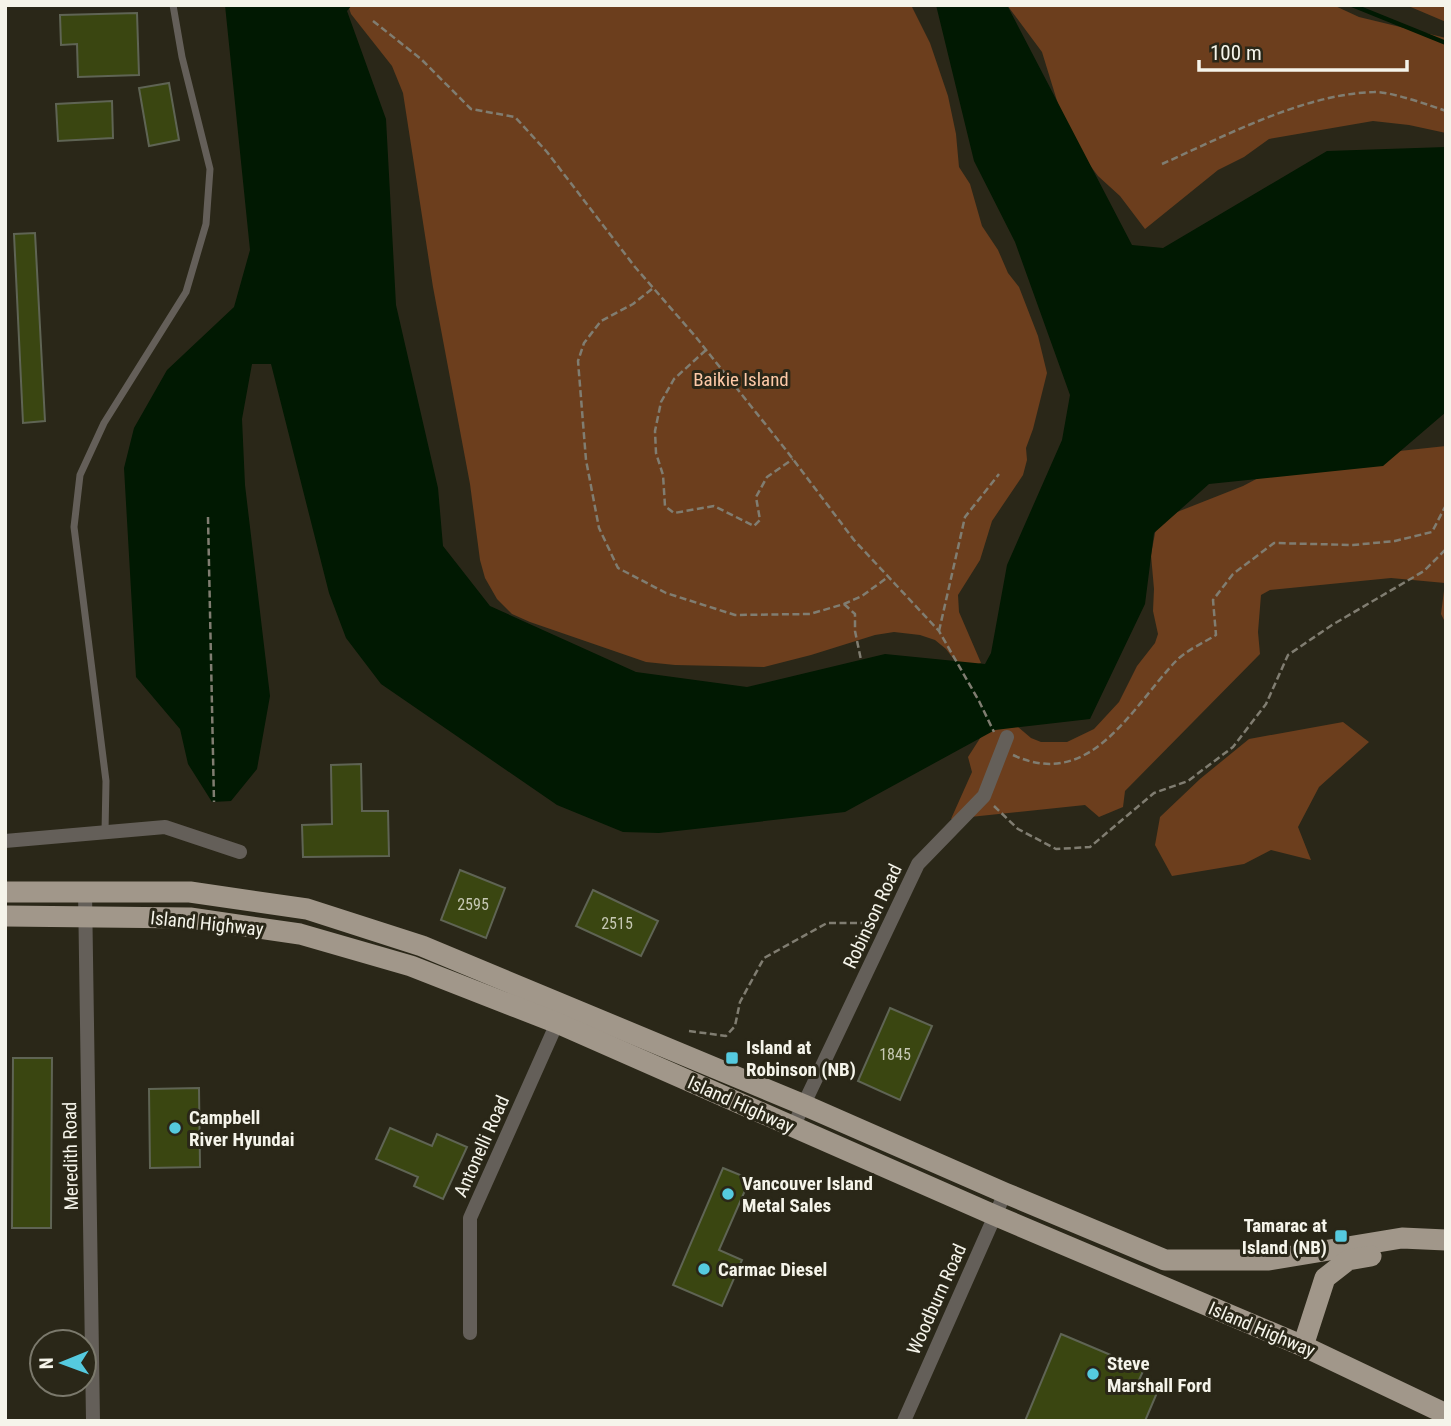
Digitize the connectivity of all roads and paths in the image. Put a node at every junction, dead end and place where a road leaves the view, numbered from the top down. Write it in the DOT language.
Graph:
graph roads {
  1 [pos="173,5"];
  2 [pos="373,21"];
  3 [pos="1446,111"];
  4 [pos="1162,164"];
  5 [pos="653,288"];
  6 [pos="706,350"];
  7 [pos="793,459"];
  8 [pos="999,474"];
  9 [pos="1446,505"];
  10 [pos="208,517"];
  11 [pos="1446,549"];
  12 [pos="888,577"];
  13 [pos="844,604"];
  14 [pos="939,631"];
  15 [pos="861,660"];
  16 [pos="1005,743"];
  17 [pos="984,796"];
  18 [pos="214,802"];
  19 [pos="105,832"];
  20 [pos="5,841"];
  21 [pos="240,852"];
  22 [pos="85,891"];
  23 [pos="5,892"];
  24 [pos="85,915"];
  25 [pos="5,916"];
  26 [pos="890,923"];
  27 [pos="557,1023"];
  28 [pos="689,1031"];
  29 [pos="804,1105"];
  30 [pos="793,1127"];
  31 [pos="1005,1193"];
  32 [pos="994,1215"];
  33 [pos="1446,1243"];
  34 [pos="470,1333"];
  35 [pos="1303,1346"];
  36 [pos="1446,1414"];
  37 [pos="93,1421"];
  38 [pos="904,1421"];
  1 -- 19 [label="lane"];
  2 -- 5 [label="path"];
  3 -- 4 [label="path"];
  5 -- 6 [label="path"];
  5 -- 13 [label="path"];
  6 -- 7 [label="path"];
  6 -- 7 [label="path"];
  7 -- 12 [label="path"];
  8 -- 14 [label="path"];
  9 -- 16 [label="path"];
  10 -- 18 [label="path"];
  11 -- 17 [label="path"];
  12 -- 13 [label="path"];
  12 -- 14 [label="path"];
  13 -- 15 [label="path"];
  14 -- 16 [label="path"];
  16 -- 17 [label="street, Robinson Road"];
  17 -- 26 [label="street, Robinson Road"];
  19 -- 20 [label="street"];
  19 -- 21 [label="street"];
  22 -- 23 [label="main road, Island Highway"];
  22 -- 24 [label="street, Meredith Road"];
  22 -- 29 [label="main road, Island Highway"];
  24 -- 25 [label="main road, Island Highway"];
  24 -- 27 [label="main road, Island Highway"];
  24 -- 37 [label="street, Meredith Road"];
  26 -- 28 [label="path"];
  26 -- 29 [label="street, Robinson Road"];
  27 -- 30 [label="main road, Island Highway"];
  27 -- 34 [label="street, Antonelli Road"];
  29 -- 30 [label="street, Robinson Road"];
  29 -- 31 [label="main road, Island Highway"];
  30 -- 32 [label="main road, Island Highway"];
  31 -- 32 [label="street, Woodburn Road"];
  31 -- 33 [label="main road, Island Highway"];
  32 -- 35 [label="main road, Island Highway"];
  32 -- 38 [label="street, Woodburn Road"];
  33 -- 35 [label="main road"];
  35 -- 36 [label="main road, Island Highway"];
}
